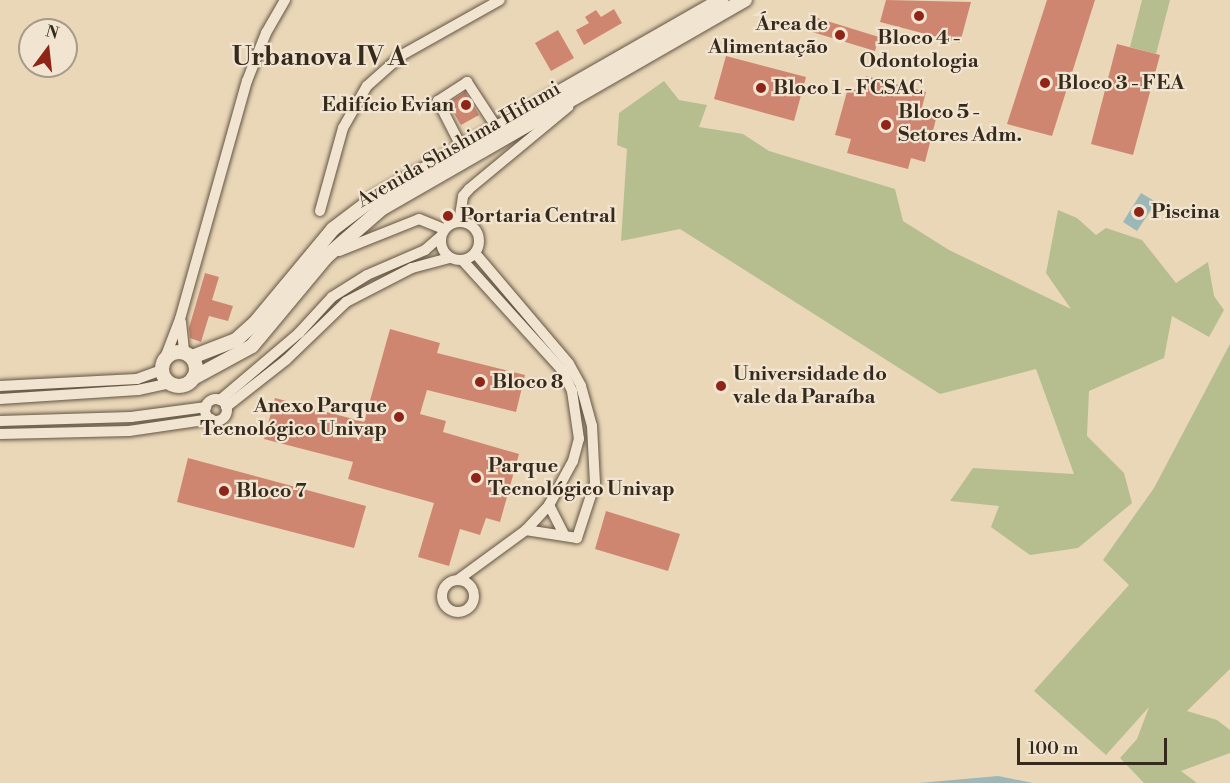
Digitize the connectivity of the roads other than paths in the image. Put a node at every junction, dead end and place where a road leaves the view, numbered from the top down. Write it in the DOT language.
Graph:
graph roads {
  1 [pos="285,0"];
  2 [pos="500,0"];
  3 [pos="721,0"];
  4 [pos="745,0"];
  5 [pos="584,94"];
  6 [pos="497,128"];
  7 [pos="462,148"];
  8 [pos="377,204"];
  9 [pos="320,211"];
  10 [pos="459,222"];
  11 [pos="443,233"];
  12 [pos="475,253"];
  13 [pos="327,256"];
  14 [pos="449,258"];
  15 [pos="463,261"];
  16 [pos="180,319"];
  17 [pos="188,355"];
  18 [pos="163,364"];
  19 [pos="194,378"];
  20 [pos="170,383"];
  21 [pos="0,386"];
  22 [pos="0,399"];
  23 [pos="223,403"];
  24 [pos="206,407"];
  25 [pos="211,419"];
  26 [pos="0,421"];
  27 [pos="0,434"];
  28 [pos="549,505"];
  29 [pos="526,530"];
  30 [pos="564,535"];
  31 [pos="477,568"];
  32 [pos="459,579"];
  33 [pos="473,588"];
  1 -- 16 [label="street"];
  2 -- 9 [label="street"];
  3 -- 6 [label="street, Avenida Shishima Hifumi"];
  4 -- 5 [label="street, Avenida Shishima Hifumi"];
  5 -- 8 [label="street, Avenida Shishima Hifumi"];
  5 -- 10 [label="street"];
  6 -- 7 [label="street, Avenida Shishima Hifumi"];
  6 -- 7 [label="street"];
  7 -- 8 [label="street, Avenida Shishima Hifumi"];
  8 -- 13 [label="street, Avenida Shishima Hifumi"];
  8 -- 17 [label="street, Avenida Shishima Hifumi"];
  10 -- 11 [label="street"];
  10 -- 12 [label="street"];
  11 -- 13 [label="street"];
  11 -- 14 [label="street"];
  11 -- 23 [label="street"];
  12 -- 15 [label="street"];
  12 -- 30 [label="street"];
  13 -- 19 [label="street, Avenida Shishima Hifumi"];
  14 -- 15 [label="street"];
  14 -- 23 [label="street"];
  15 -- 28 [label="street"];
  16 -- 17 [label="street"];
  16 -- 18 [label="street"];
  17 -- 18 [label="street"];
  17 -- 19 [label="street"];
  18 -- 20 [label="street"];
  18 -- 21 [label="street"];
  19 -- 20 [label="street"];
  20 -- 22 [label="street"];
  23 -- 24 [label="street"];
  23 -- 25 [label="street"];
  24 -- 25 [label="street"];
  24 -- 26 [label="street"];
  25 -- 27 [label="street"];
  28 -- 29 [label="street"];
  28 -- 30 [label="street"];
  29 -- 30 [label="street"];
  29 -- 31 [label="street"];
  31 -- 32 [label="street"];
  31 -- 33 [label="street"];
  32 -- 33 [label="street"];
  32 -- 33 [label="street"];
}
